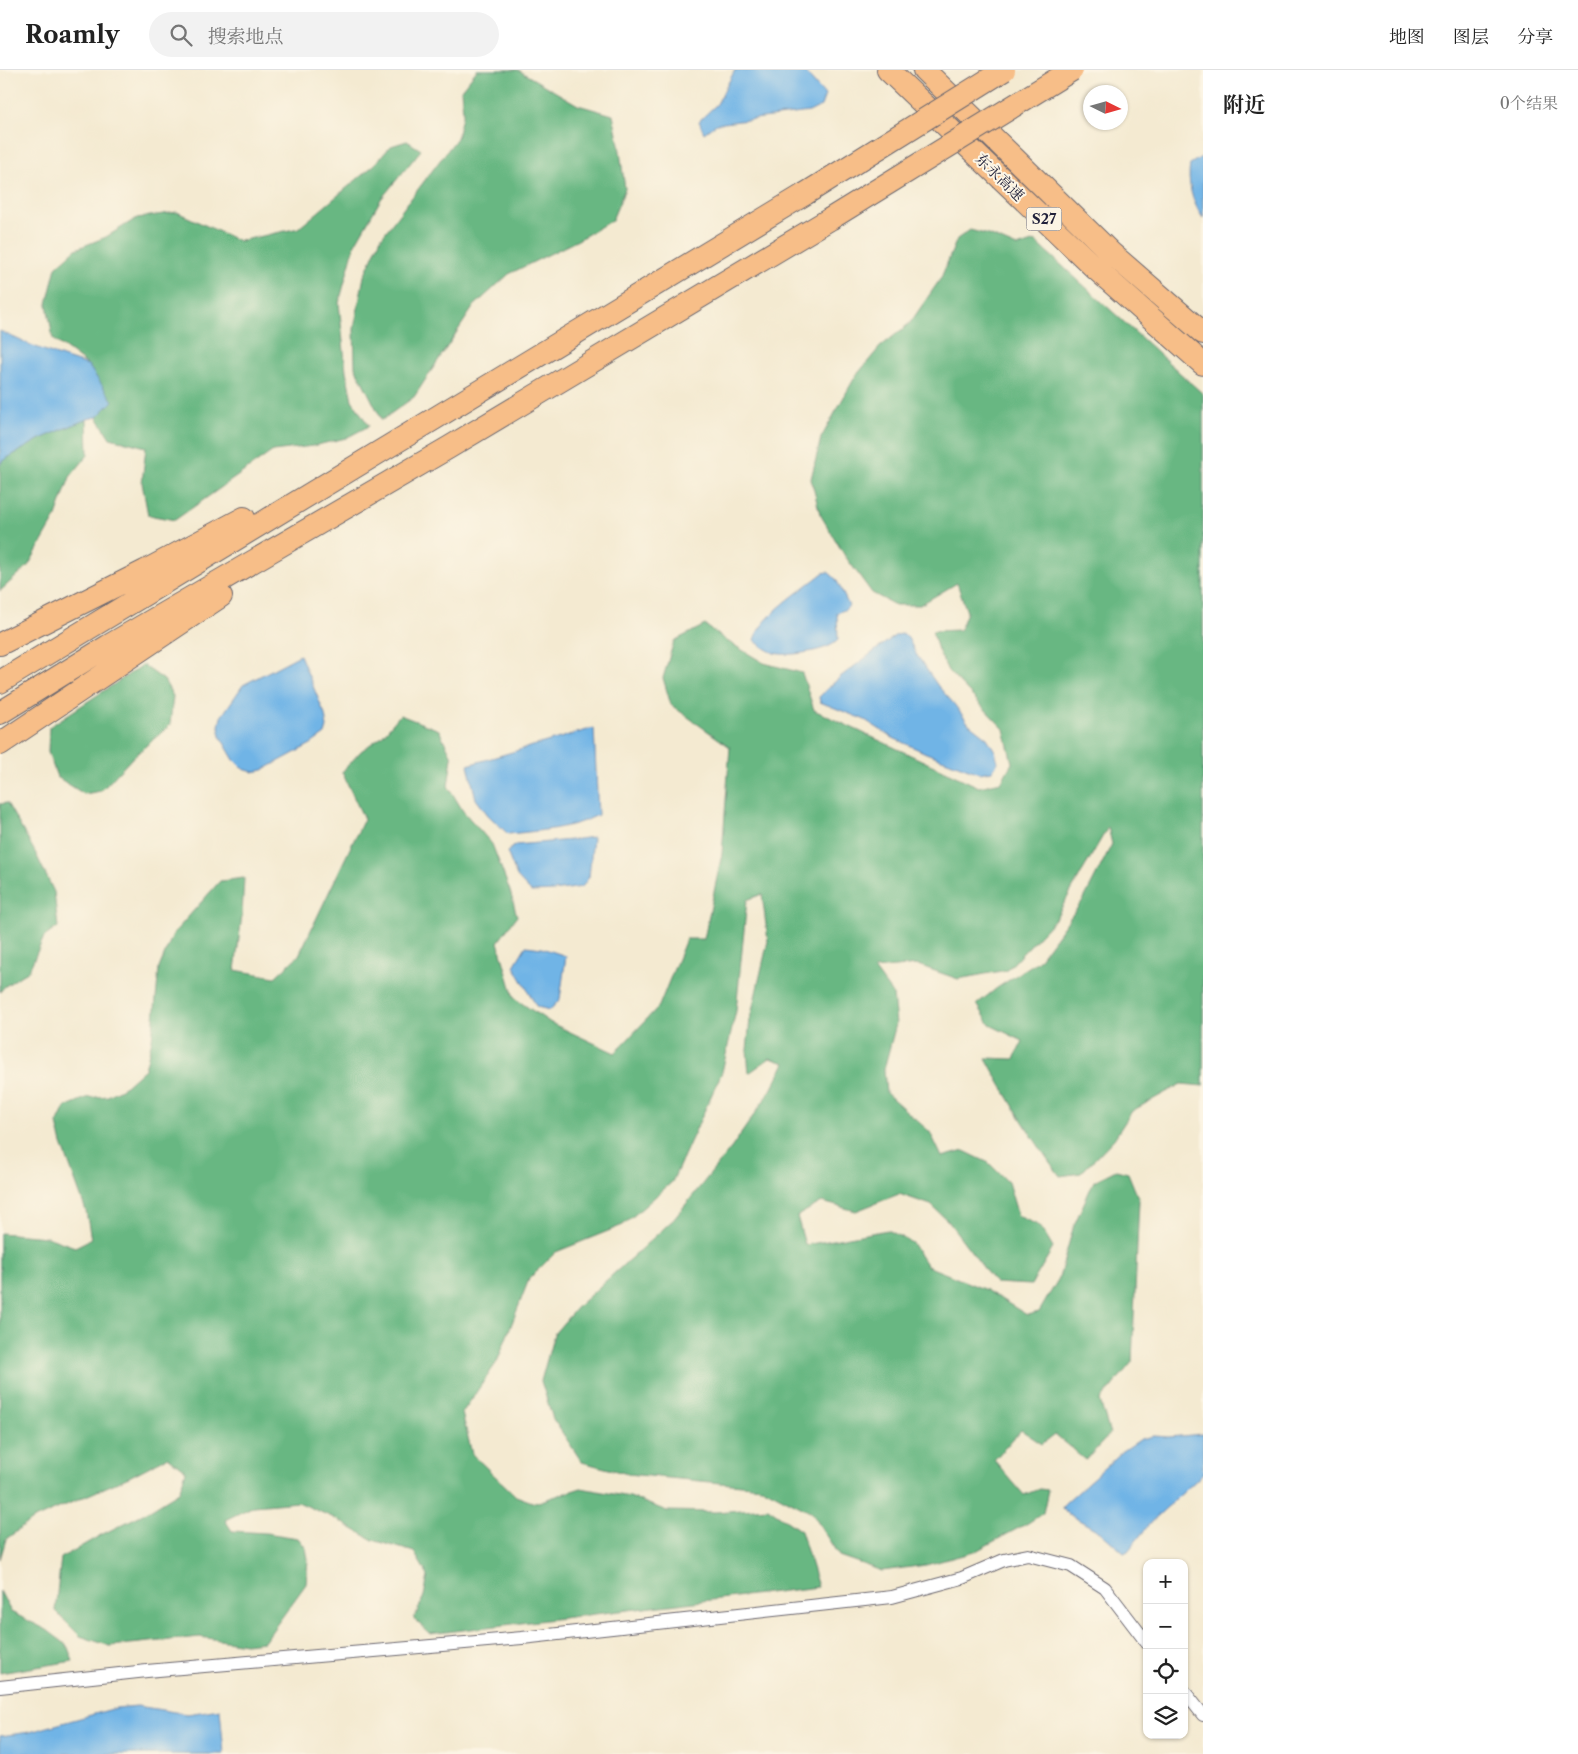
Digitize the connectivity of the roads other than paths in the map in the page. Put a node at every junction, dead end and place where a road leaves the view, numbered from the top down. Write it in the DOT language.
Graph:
graph roads {
  1 [pos="888,70"];
  2 [pos="924,70"];
  3 [pos="1004,70"];
  4 [pos="1072,70"];
  5 [pos="1203,333"];
  6 [pos="1203,364"];
  7 [pos="466,400"];
  8 [pos="448,448"];
  9 [pos="0,644"];
  10 [pos="0,682"];
  11 [pos="0,713"];
  12 [pos="0,744"];
  13 [pos="1143,1638"];
  14 [pos="0,1687"];
  15 [pos="1186,1694"];
  16 [pos="1203,1715"];
  1 -- 6 [label="highway, 东永高速 / S27"];
  2 -- 5 [label="highway, 东永高速 / S27"];
  3 -- 7 [label="highway, bridge"];
  4 -- 8 [label="highway, bridge"];
  7 -- 9 [label="highway"];
  7 -- 10 [label="highway"];
  8 -- 11 [label="highway"];
  8 -- 12 [label="highway"];
  13 -- 14 [label="street"];
  15 -- 16 [label="street"];
}
